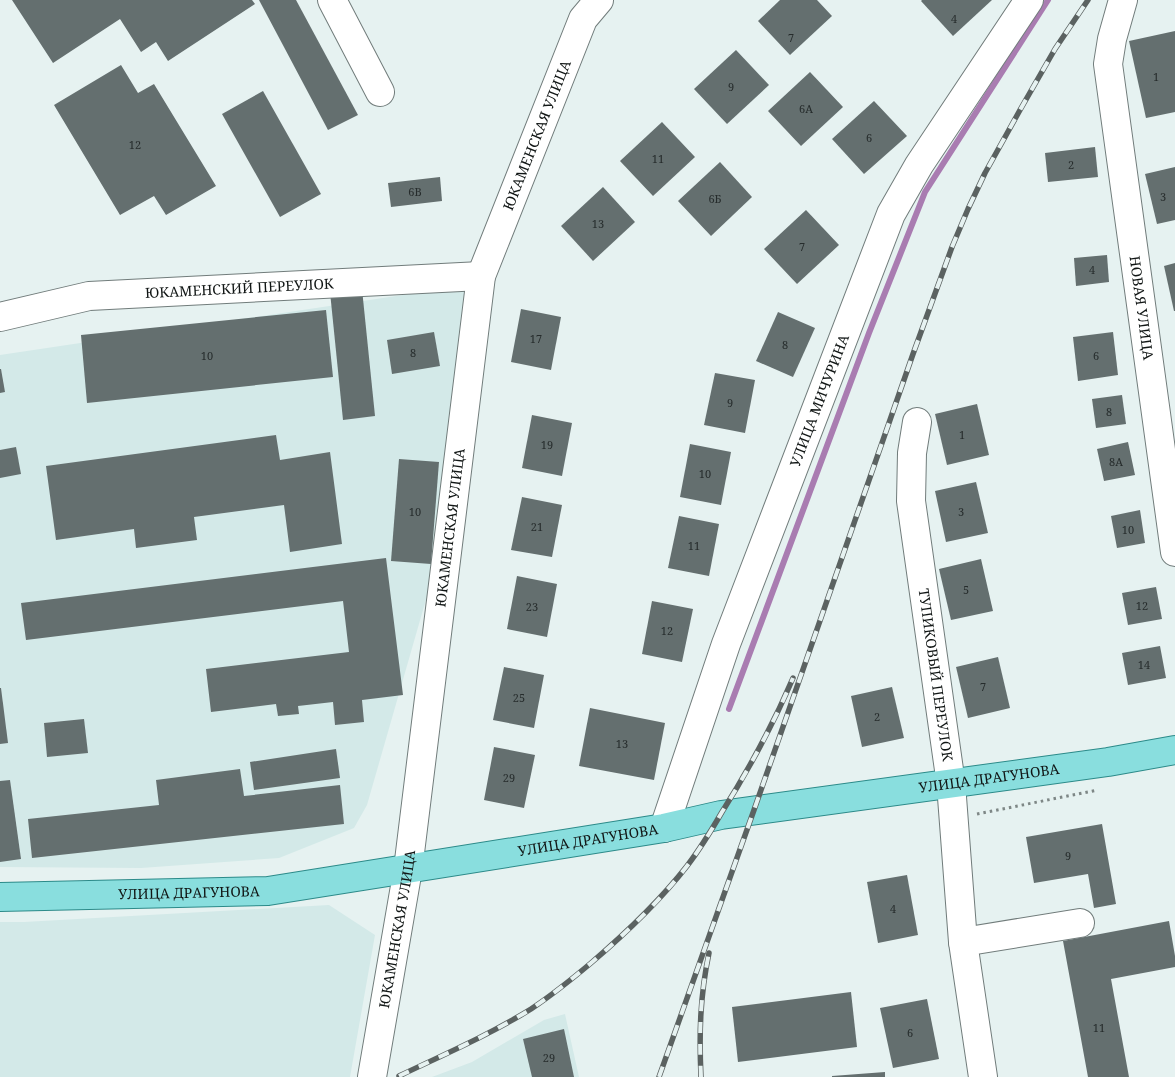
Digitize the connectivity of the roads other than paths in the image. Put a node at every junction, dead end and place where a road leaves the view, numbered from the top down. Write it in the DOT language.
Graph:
graph roads {
  1 [pos="332,0"];
  2 [pos="599,0"];
  3 [pos="1029,0"];
  4 [pos="1123,0"];
  5 [pos="380,92"];
  6 [pos="481,276"];
  7 [pos="0,317"];
  8 [pos="917,422"];
  9 [pos="1175,552"];
  10 [pos="1175,750"];
  11 [pos="951,784"];
  12 [pos="664,828"];
  13 [pos="408,869"];
  14 [pos="0,897"];
  15 [pos="1080,923"];
  16 [pos="964,942"];
  17 [pos="372,1077"];
  18 [pos="983,1077"];
  1 -- 5 [label="street"];
  2 -- 6 [label="street, ЮКАМЕНСКАЯ УЛИЦА"];
  3 -- 12 [label="street, УЛИЦА МИЧУРИНА"];
  4 -- 9 [label="street, НОВАЯ УЛИЦА"];
  6 -- 7 [label="street, ЮКАМЕНСКИЙ ПЕРЕУЛОК"];
  6 -- 13 [label="street, ЮКАМЕНСКАЯ УЛИЦА"];
  8 -- 11 [label="street, ТУПИКОВЫЙ ПЕРЕУЛОК"];
  10 -- 11 [label="main road, УЛИЦА ДРАГУНОВА"];
  11 -- 12 [label="main road, УЛИЦА ДРАГУНОВА"];
  11 -- 16 [label="street, ТУПИКОВЫЙ ПЕРЕУЛОК"];
  12 -- 13 [label="main road, УЛИЦА ДРАГУНОВА"];
  13 -- 14 [label="main road, УЛИЦА ДРАГУНОВА"];
  13 -- 17 [label="street, ЮКАМЕНСКАЯ УЛИЦА"];
  15 -- 16 [label="street"];
  16 -- 18 [label="street, ТУПИКОВЫЙ ПЕРЕУЛОК"];
}
